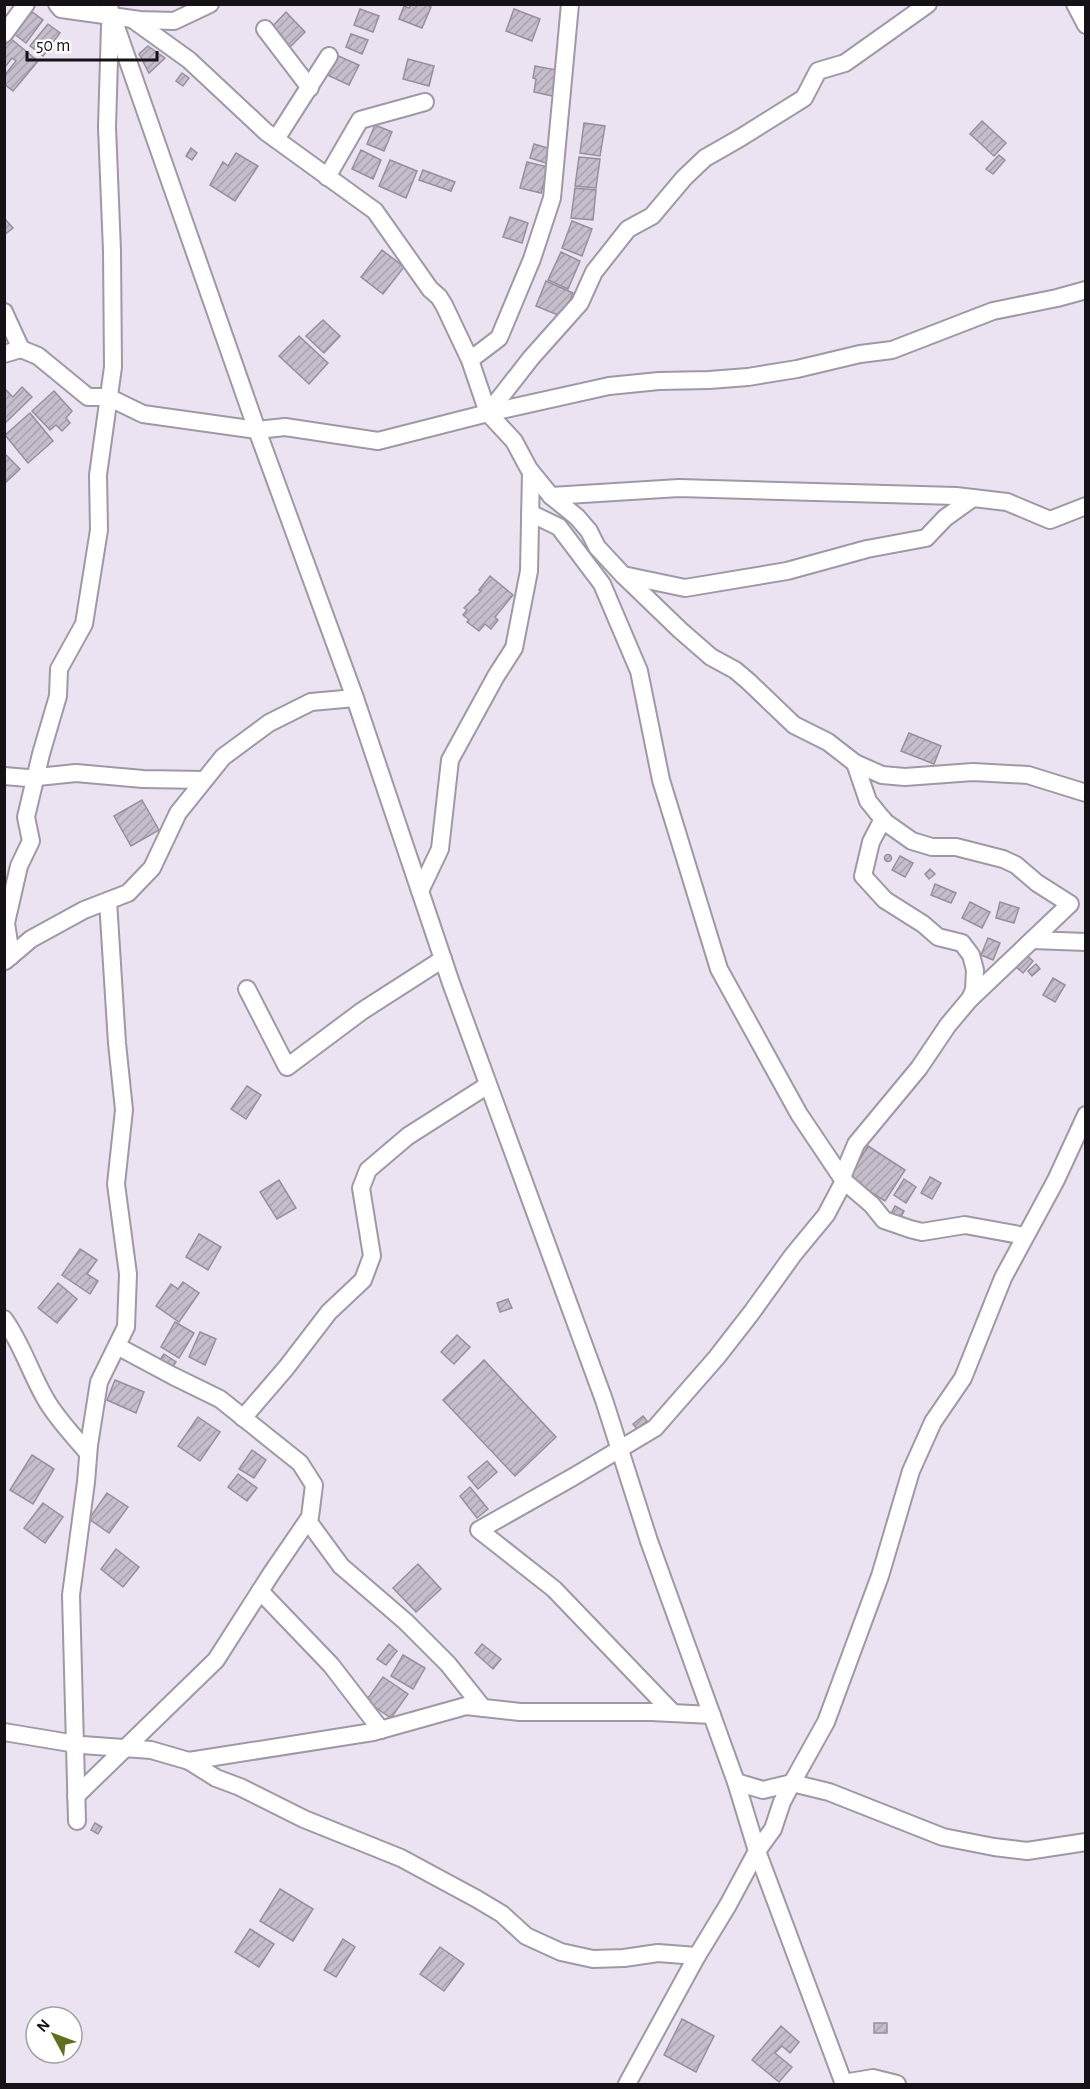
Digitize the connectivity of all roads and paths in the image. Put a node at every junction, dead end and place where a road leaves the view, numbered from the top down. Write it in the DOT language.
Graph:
graph roads {
  1 [pos="26,4"];
  2 [pos="57,4"];
  3 [pos="210,4"];
  4 [pos="570,4"];
  5 [pos="928,4"];
  6 [pos="1075,4"];
  7 [pos="109,10"];
  8 [pos="132,19"];
  9 [pos="1086,26"];
  10 [pos="265,29"];
  11 [pos="4,34"];
  12 [pos="329,56"];
  13 [pos="310,88"];
  14 [pos="425,102"];
  15 [pos="276,140"];
  16 [pos="327,177"];
  17 [pos="1086,290"];
  18 [pos="4,312"];
  19 [pos="21,349"];
  20 [pos="4,354"];
  21 [pos="470,360"];
  22 [pos="108,397"];
  23 [pos="488,413"];
  24 [pos="257,430"];
  25 [pos="531,472"];
  26 [pos="551,496"];
  27 [pos="973,498"];
  28 [pos="1086,506"];
  29 [pos="530,513"];
  30 [pos="623,575"];
  31 [pos="355,698"];
  32 [pos="855,763"];
  33 [pos="4,776"];
  34 [pos="36,777"];
  35 [pos="204,780"];
  36 [pos="1086,793"];
  37 [pos="883,819"];
  38 [pos="420,891"];
  39 [pos="108,901"];
  40 [pos="1032,940"];
  41 [pos="1086,942"];
  42 [pos="8,959"];
  43 [pos="443,959"];
  44 [pos="247,989"];
  45 [pos="969,1000"];
  46 [pos="488,1085"];
  47 [pos="1086,1115"];
  48 [pos="844,1181"];
  49 [pos="1025,1236"];
  50 [pos="4,1319"];
  51 [pos="117,1346"];
  52 [pos="243,1418"];
  53 [pos="619,1448"];
  54 [pos="88,1453"];
  55 [pos="308,1521"];
  56 [pos="260,1591"];
  57 [pos="483,1708"];
  58 [pos="673,1713"];
  59 [pos="712,1715"];
  60 [pos="381,1730"];
  61 [pos="4,1732"];
  62 [pos="74,1743"];
  63 [pos="126,1747"];
  64 [pos="189,1761"];
  65 [pos="736,1782"];
  66 [pos="792,1783"];
  67 [pos="76,1796"];
  68 [pos="77,1821"];
  69 [pos="1086,1842"];
  70 [pos="757,1851"];
  71 [pos="697,1956"];
  72 [pos="843,2084"];
  73 [pos="627,2085"];
  74 [pos="897,2085"];
  1 -- 11 [label="street"];
  2 -- 7 [label="street"];
  3 -- 8 [label="street"];
  4 -- 21 [label="street"];
  5 -- 23 [label="street"];
  6 -- 9 [label="street"];
  7 -- 8 [label="street"];
  7 -- 22 [label="street"];
  7 -- 24 [label="street"];
  8 -- 15 [label="street"];
  10 -- 13 [label="street"];
  12 -- 13 [label="street"];
  13 -- 15 [label="street"];
  14 -- 16 [label="street"];
  15 -- 16 [label="street"];
  16 -- 21 [label="street"];
  17 -- 23 [label="street"];
  18 -- 19 [label="street"];
  19 -- 20 [label="street"];
  19 -- 22 [label="street"];
  21 -- 23 [label="street"];
  22 -- 24 [label="street"];
  22 -- 34 [label="street"];
  23 -- 24 [label="street"];
  23 -- 25 [label="street"];
  24 -- 31 [label="street"];
  25 -- 26 [label="street"];
  25 -- 29 [label="street"];
  26 -- 27 [label="street"];
  26 -- 30 [label="street"];
  27 -- 28 [label="street"];
  27 -- 30 [label="street"];
  29 -- 38 [label="street"];
  29 -- 48 [label="street"];
  30 -- 32 [label="street"];
  31 -- 35 [label="street"];
  31 -- 38 [label="street"];
  32 -- 36 [label="street"];
  32 -- 37 [label="street"];
  33 -- 34 [label="street"];
  34 -- 35 [label="street"];
  34 -- 42 [label="street"];
  35 -- 39 [label="street"];
  37 -- 40 [label="street"];
  37 -- 45 [label="street"];
  38 -- 43 [label="street"];
  39 -- 42 [label="street"];
  39 -- 51 [label="street"];
  40 -- 41 [label="street"];
  40 -- 45 [label="street"];
  43 -- 44 [label="street"];
  43 -- 46 [label="street"];
  45 -- 48 [label="street"];
  46 -- 52 [label="street"];
  46 -- 53 [label="street"];
  47 -- 49 [label="street"];
  48 -- 49 [label="street"];
  48 -- 53 [label="street"];
  49 -- 66 [label="street"];
  50 -- 54 [label="street"];
  51 -- 52 [label="street"];
  51 -- 54 [label="street"];
  52 -- 55 [label="street"];
  53 -- 58 [label="street"];
  53 -- 59 [label="street"];
  54 -- 62 [label="street"];
  55 -- 56 [label="street"];
  55 -- 57 [label="street"];
  56 -- 60 [label="street"];
  56 -- 63 [label="street"];
  57 -- 58 [label="street"];
  57 -- 60 [label="street"];
  58 -- 59 [label="street"];
  59 -- 65 [label="street"];
  60 -- 64 [label="street"];
  61 -- 62 [label="street"];
  62 -- 63 [label="street"];
  62 -- 67 [label="street"];
  63 -- 64 [label="street"];
  63 -- 67 [label="street"];
  64 -- 71 [label="street"];
  65 -- 66 [label="street"];
  65 -- 70 [label="street"];
  66 -- 69 [label="street"];
  66 -- 70 [label="street"];
  67 -- 68 [label="street"];
  70 -- 71 [label="street"];
  70 -- 72 [label="street"];
  71 -- 73 [label="street"];
  72 -- 74 [label="street"];
}
